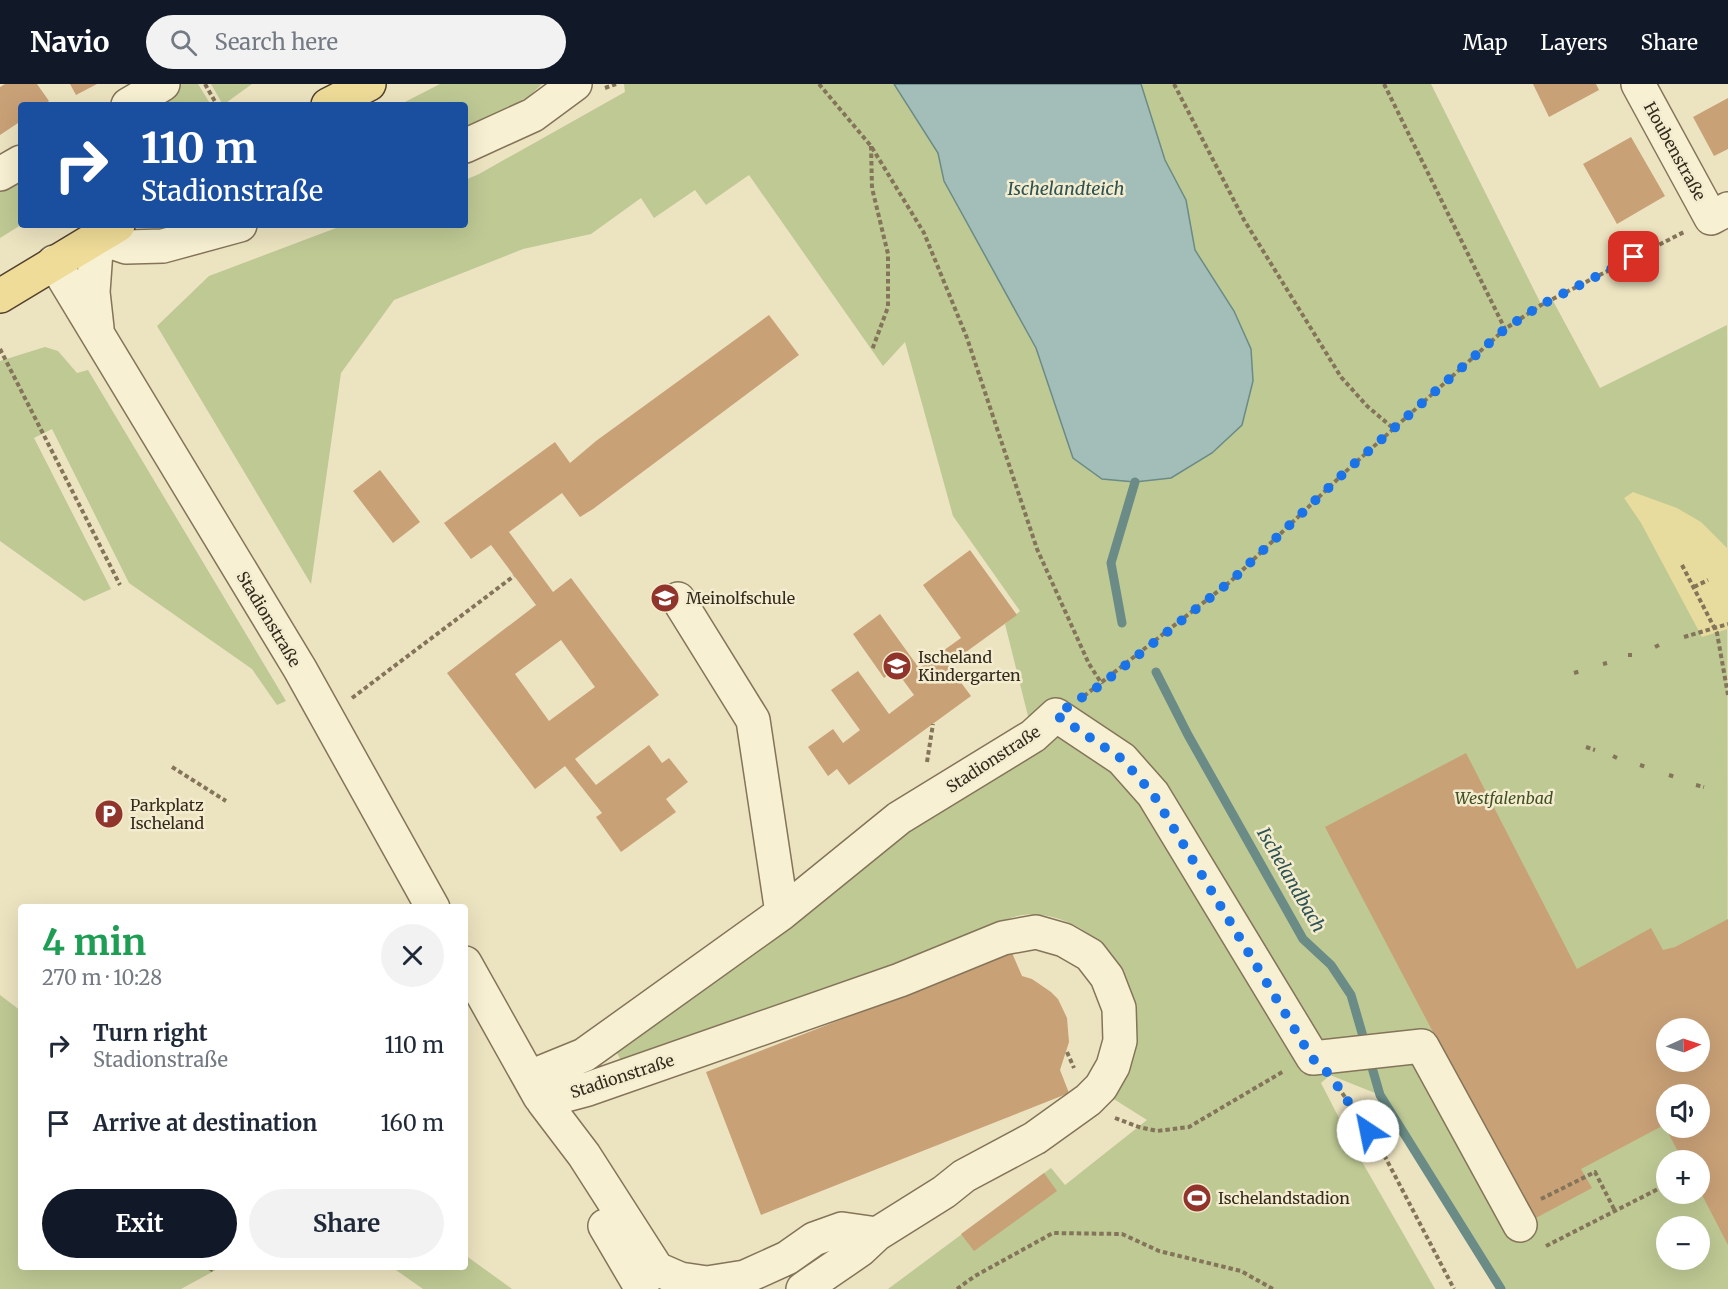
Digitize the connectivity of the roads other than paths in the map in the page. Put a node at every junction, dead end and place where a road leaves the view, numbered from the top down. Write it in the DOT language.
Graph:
graph roads {
  1 [pos="163,84"];
  2 [pos="575,84"];
  3 [pos="1638,84"];
  4 [pos="133,102"];
  5 [pos="468,145"];
  6 [pos="18,164"];
  7 [pos="0,174"];
  8 [pos="1720,213"];
  9 [pos="229,228"];
  10 [pos="108,231"];
  11 [pos="54,262"];
  12 [pos="0,296"];
  13 [pos="98,334"];
  14 [pos="678,599"];
  15 [pos="432,904"];
  16 [pos="782,913"];
  17 [pos="468,968"];
  18 [pos="536,1089"];
  19 [pos="1520,1225"];
  20 [pos="877,1234"];
  21 [pos="642,1289"];
  22 [pos="803,1289"];
  1 -- 4 [label="street"];
  2 -- 5 [label="street"];
  3 -- 8 [label="street, Houbenstraße"];
  6 -- 7 [label="street"];
  9 -- 10 [label="street"];
  10 -- 11 [label="main road"];
  10 -- 13 [label="street, Stadionstraße"];
  11 -- 12 [label="main road"];
  11 -- 13 [label="street, Stadionstraße"];
  13 -- 15 [label="street, Stadionstraße"];
  14 -- 16 [label="street"];
  16 -- 18 [label="street, Stadionstraße"];
  16 -- 19 [label="street, Stadionstraße"];
  17 -- 18 [label="street, Stadionstraße"];
  18 -- 20 [label="street, Stadionstraße"];
  18 -- 20 [label="street, Stadionstraße"];
  18 -- 21 [label="street, Stadionstraße"];
  20 -- 22 [label="street, Stadionstraße"];
}
